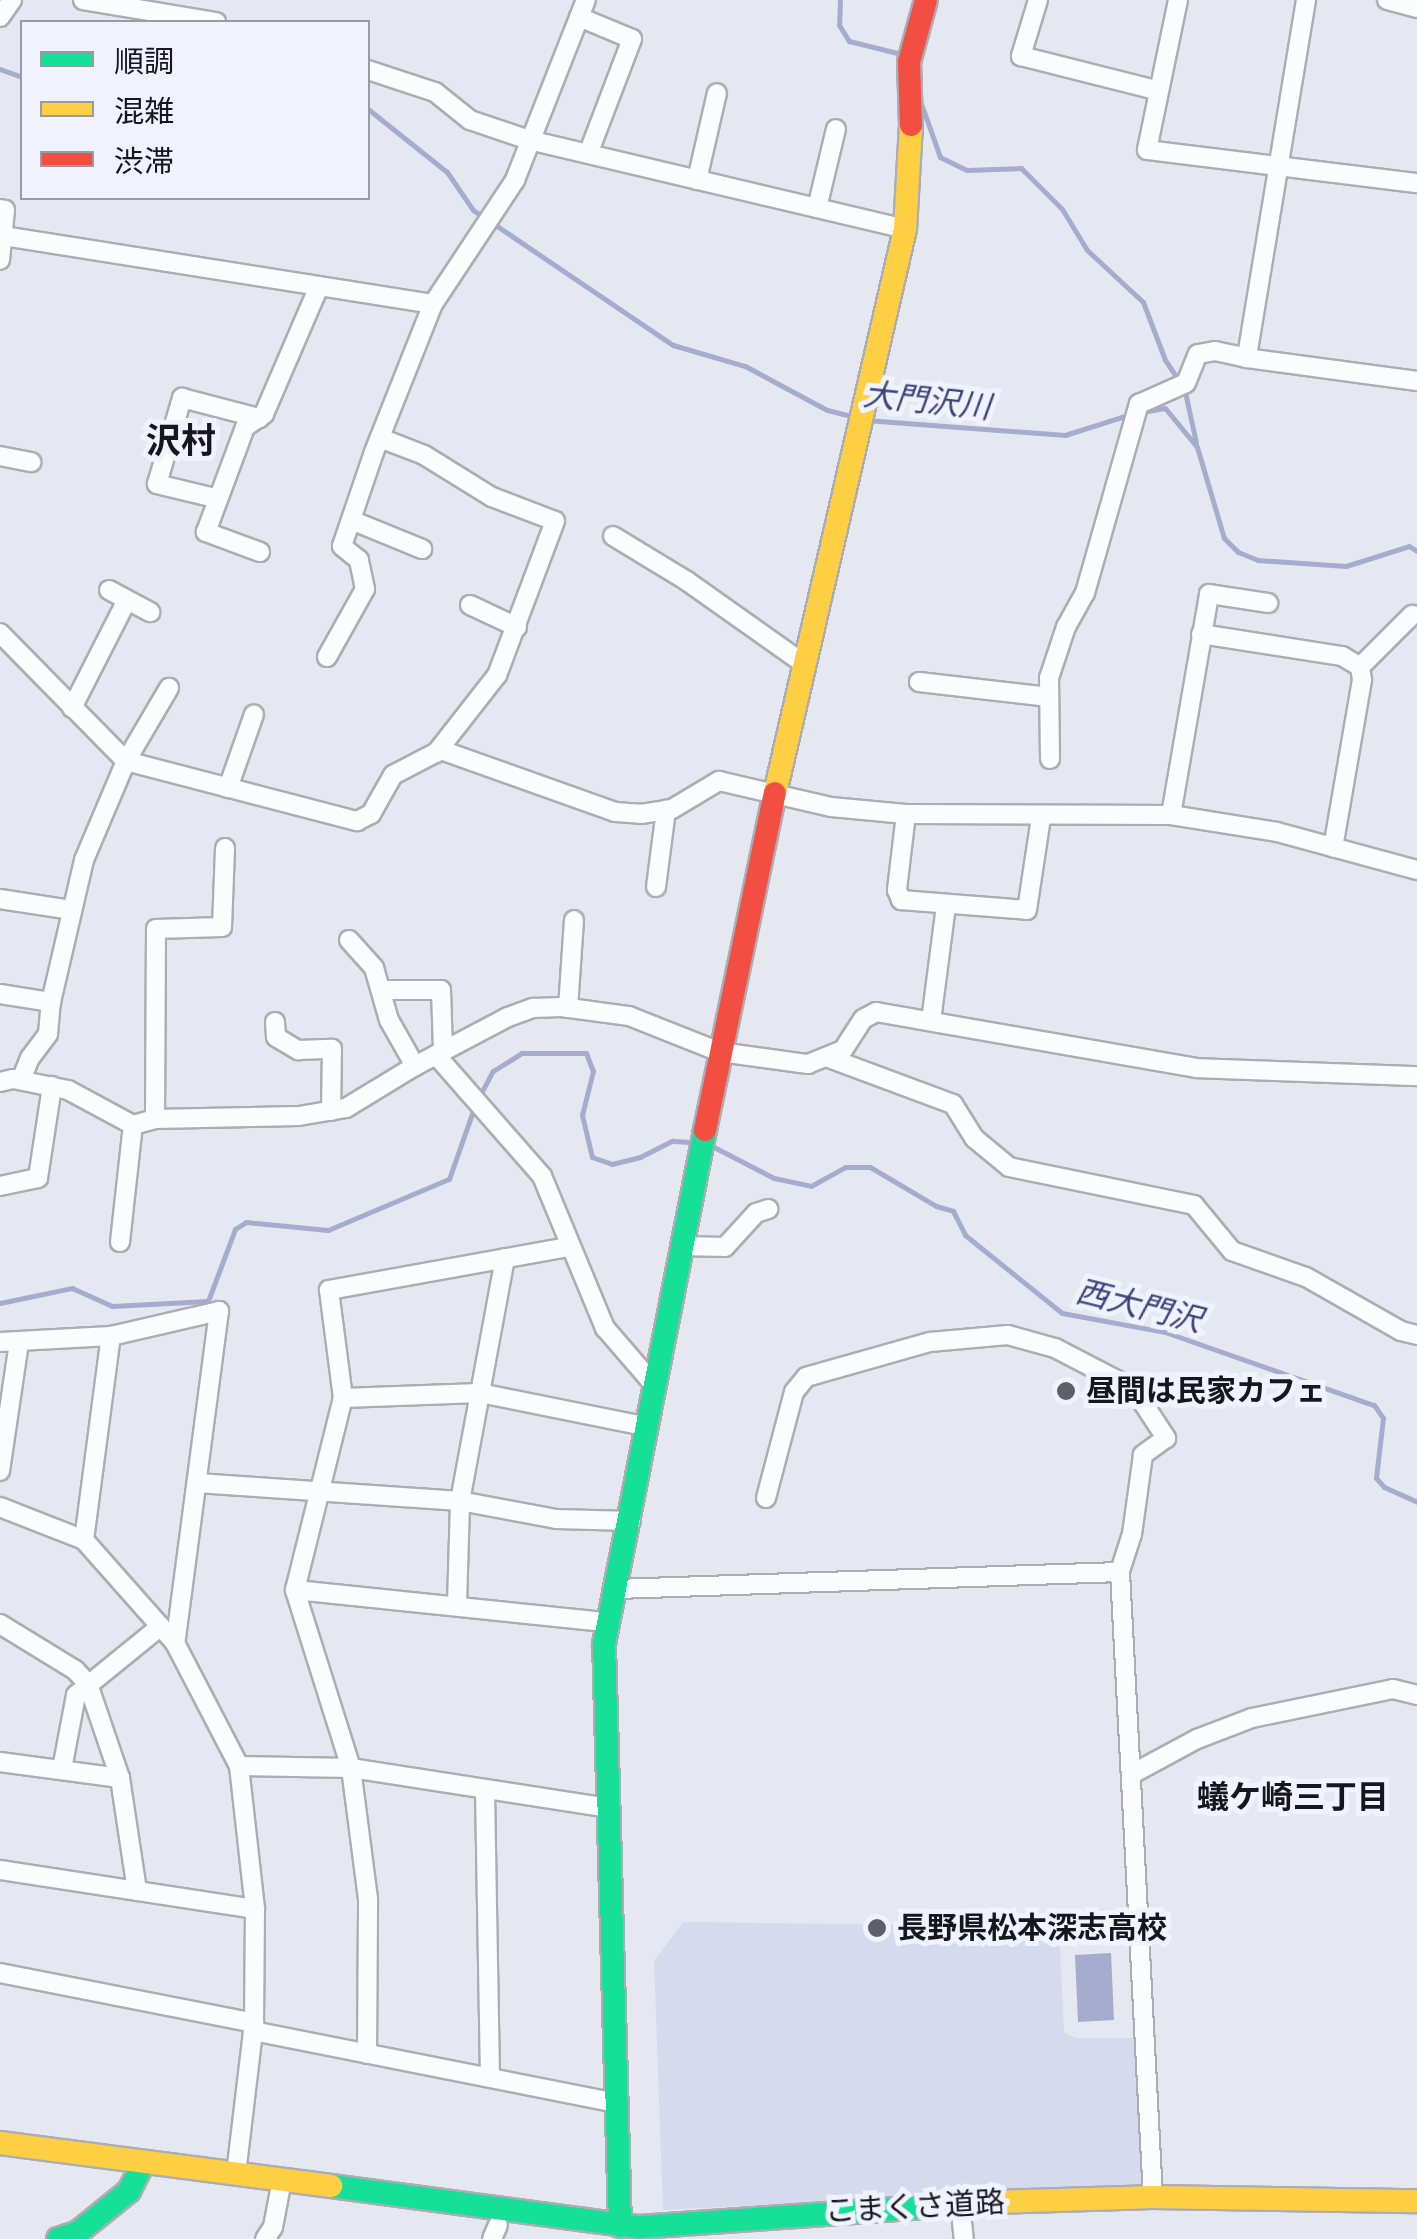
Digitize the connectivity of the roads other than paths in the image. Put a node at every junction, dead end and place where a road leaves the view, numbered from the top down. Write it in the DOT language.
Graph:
graph roads {
  1 [pos="12,0"];
  2 [pos="83,0"];
  3 [pos="926,0"];
  4 [pos="1038,0"];
  5 [pos="1178,0"];
  6 [pos="1306,0"];
  7 [pos="1387,0"];
  8 [pos="1417,8"];
  9 [pos="582,9"];
  10 [pos="0,17"];
  11 [pos="204,20"];
  12 [pos="370,71"];
  13 [pos="1159,91"];
  14 [pos="717,93"];
  15 [pos="836,129"];
  16 [pos="529,140"];
  17 [pos="588,154"];
  18 [pos="1280,168"];
  19 [pos="696,180"];
  20 [pos="1417,183"];
  21 [pos="816,208"];
  22 [pos="0,209"];
  23 [pos="905,230"];
  24 [pos="4,236"];
  25 [pos="0,260"];
  26 [pos="319,286"];
  27 [pos="432,304"];
  28 [pos="1247,358"];
  29 [pos="1417,381"];
  30 [pos="259,418"];
  31 [pos="380,438"];
  32 [pos="0,456"];
  33 [pos="30,462"];
  34 [pos="215,498"];
  35 [pos="351,520"];
  36 [pos="613,536"];
  37 [pos="422,549"];
  38 [pos="260,552"];
  39 [pos="109,590"];
  40 [pos="127,600"];
  41 [pos="1268,602"];
  42 [pos="470,605"];
  43 [pos="150,612"];
  44 [pos="1412,615"];
  45 [pos="517,627"];
  46 [pos="0,633"];
  47 [pos="1200,634"];
  48 [pos="327,657"];
  49 [pos="803,664"];
  50 [pos="1360,667"];
  51 [pos="919,682"];
  52 [pos="169,688"];
  53 [pos="1049,696"];
  54 [pos="72,708"];
  55 [pos="254,714"];
  56 [pos="436,752"];
  57 [pos="1050,759"];
  58 [pos="126,762"];
  59 [pos="228,788"];
  60 [pos="776,793"];
  61 [pos="666,810"];
  62 [pos="906,814"];
  63 [pos="1170,815"];
  64 [pos="1040,818"];
  65 [pos="224,848"];
  66 [pos="1333,848"];
  67 [pos="1417,870"];
  68 [pos="656,886"];
  69 [pos="0,899"];
  70 [pos="946,904"];
  71 [pos="72,910"];
  72 [pos="574,920"];
  73 [pos="349,940"];
  74 [pos="383,990"];
  75 [pos="0,994"];
  76 [pos="51,1002"];
  77 [pos="568,1008"];
  78 [pos="931,1021"];
  79 [pos="276,1022"];
  80 [pos="720,1052"];
  81 [pos="440,1053"];
  82 [pos="830,1058"];
  83 [pos="414,1066"];
  84 [pos="1417,1076"];
  85 [pos="22,1080"];
  86 [pos="0,1082"];
  87 [pos="52,1086"];
  88 [pos="331,1111"];
  89 [pos="155,1119"];
  90 [pos="133,1125"];
  91 [pos="0,1186"];
  92 [pos="768,1209"];
  93 [pos="120,1242"];
  94 [pos="682,1246"];
  95 [pos="568,1247"];
  96 [pos="505,1258"];
  97 [pos="1417,1335"];
  98 [pos="111,1336"];
  99 [pos="9,1342"];
  100 [pos="656,1388"];
  101 [pos="480,1393"];
  102 [pos="343,1398"];
  103 [pos="648,1427"];
  104 [pos="0,1471"];
  105 [pos="198,1483"];
  106 [pos="319,1492"];
  107 [pos="766,1498"];
  108 [pos="460,1501"];
  109 [pos="0,1508"];
  110 [pos="631,1521"];
  111 [pos="84,1540"];
  112 [pos="1120,1572"];
  113 [pos="616,1589"];
  114 [pos="295,1590"];
  115 [pos="457,1604"];
  116 [pos="607,1622"];
  117 [pos="0,1624"];
  118 [pos="161,1626"];
  119 [pos="175,1643"];
  120 [pos="88,1684"];
  121 [pos="1417,1694"];
  122 [pos="0,1762"];
  123 [pos="240,1766"];
  124 [pos="351,1768"];
  125 [pos="62,1770"];
  126 [pos="1132,1774"];
  127 [pos="120,1778"];
  128 [pos="484,1791"];
  129 [pos="609,1808"];
  130 [pos="0,1870"];
  131 [pos="137,1891"];
  132 [pos="255,1909"];
  133 [pos="0,1973"];
  134 [pos="254,2027"];
  135 [pos="367,2054"];
  136 [pos="490,2078"];
  137 [pos="616,2103"];
  138 [pos="0,2143"];
  139 [pos="144,2163"];
  140 [pos="236,2174"];
  141 [pos="282,2180"];
  142 [pos="1153,2197"];
  143 [pos="1417,2201"];
  144 [pos="960,2203"];
  145 [pos="620,2226"];
  146 [pos="58,2239"];
  147 [pos="265,2239"];
  148 [pos="964,2239"];
  1 -- 10 [label="street"];
  2 -- 11 [label="street"];
  3 -- 23 [label="street"];
  4 -- 13 [label="street"];
  5 -- 13 [label="street"];
  6 -- 18 [label="street"];
  7 -- 8 [label="street"];
  9 -- 16 [label="street"];
  9 -- 17 [label="street"];
  12 -- 16 [label="street"];
  13 -- 18 [label="street"];
  14 -- 19 [label="street"];
  15 -- 21 [label="street"];
  16 -- 17 [label="street"];
  16 -- 27 [label="street"];
  17 -- 19 [label="street"];
  18 -- 20 [label="street"];
  18 -- 28 [label="street"];
  19 -- 21 [label="street"];
  21 -- 23 [label="street"];
  22 -- 24 [label="street"];
  23 -- 49 [label="street"];
  24 -- 25 [label="street"];
  24 -- 26 [label="street"];
  26 -- 27 [label="street"];
  26 -- 30 [label="street"];
  27 -- 31 [label="street"];
  28 -- 29 [label="street"];
  28 -- 53 [label="street"];
  30 -- 34 [label="street"];
  30 -- 34 [label="street"];
  31 -- 35 [label="street"];
  31 -- 45 [label="street"];
  32 -- 33 [label="street"];
  34 -- 38 [label="street"];
  35 -- 37 [label="street"];
  35 -- 48 [label="street"];
  36 -- 49 [label="street"];
  39 -- 40 [label="street"];
  40 -- 43 [label="street"];
  40 -- 54 [label="street"];
  41 -- 47 [label="street"];
  42 -- 45 [label="street"];
  44 -- 50 [label="street"];
  45 -- 56 [label="street"];
  46 -- 54 [label="street"];
  47 -- 50 [label="street"];
  47 -- 63 [label="street"];
  49 -- 60 [label="street"];
  50 -- 66 [label="street"];
  51 -- 53 [label="street"];
  52 -- 58 [label="street"];
  53 -- 57 [label="street"];
  54 -- 58 [label="street"];
  55 -- 59 [label="street"];
  56 -- 59 [label="street"];
  56 -- 61 [label="street"];
  58 -- 59 [label="street"];
  58 -- 71 [label="street"];
  60 -- 61 [label="street"];
  60 -- 62 [label="street"];
  60 -- 80 [label="street"];
  61 -- 68 [label="street"];
  62 -- 64 [label="street"];
  62 -- 70 [label="street"];
  63 -- 64 [label="street"];
  63 -- 66 [label="street"];
  64 -- 70 [label="street"];
  65 -- 89 [label="street"];
  66 -- 67 [label="street"];
  69 -- 71 [label="street"];
  70 -- 78 [label="street"];
  71 -- 76 [label="street"];
  72 -- 77 [label="street"];
  73 -- 74 [label="street"];
  74 -- 81 [label="street"];
  74 -- 83 [label="street"];
  75 -- 76 [label="street"];
  76 -- 85 [label="street"];
  77 -- 80 [label="street"];
  77 -- 81 [label="street"];
  78 -- 82 [label="street"];
  78 -- 84 [label="street"];
  79 -- 88 [label="street"];
  80 -- 82 [label="street"];
  80 -- 94 [label="street"];
  81 -- 83 [label="street"];
  81 -- 95 [label="street"];
  82 -- 97 [label="street"];
  83 -- 88 [label="street"];
  85 -- 86 [label="street"];
  85 -- 87 [label="street"];
  87 -- 90 [label="street"];
  87 -- 91 [label="street"];
  88 -- 89 [label="street"];
  89 -- 90 [label="street"];
  90 -- 93 [label="street"];
  92 -- 94 [label="street"];
  94 -- 100 [label="street"];
  95 -- 96 [label="street"];
  95 -- 100 [label="street"];
  96 -- 101 [label="street"];
  96 -- 102 [label="street"];
  98 -- 99 [label="street"];
  98 -- 105 [label="street"];
  98 -- 111 [label="street"];
  99 -- 104 [label="street"];
  100 -- 103 [label="street"];
  101 -- 102 [label="street"];
  101 -- 103 [label="street"];
  101 -- 108 [label="street"];
  102 -- 106 [label="street"];
  103 -- 110 [label="street"];
  105 -- 106 [label="street"];
  105 -- 119 [label="street"];
  106 -- 108 [label="street"];
  106 -- 114 [label="street"];
  107 -- 112 [label="street"];
  108 -- 110 [label="street"];
  108 -- 115 [label="street"];
  109 -- 111 [label="street"];
  110 -- 113 [label="street"];
  111 -- 118 [label="street"];
  112 -- 113 [label="street"];
  112 -- 126 [label="street"];
  113 -- 116 [label="street"];
  114 -- 115 [label="street"];
  114 -- 124 [label="street"];
  115 -- 116 [label="street"];
  116 -- 129 [label="street"];
  117 -- 120 [label="street"];
  118 -- 119 [label="street"];
  118 -- 120 [label="street"];
  119 -- 123 [label="street"];
  120 -- 125 [label="street"];
  120 -- 127 [label="street"];
  121 -- 126 [label="street"];
  122 -- 125 [label="street"];
  123 -- 124 [label="street"];
  123 -- 132 [label="street"];
  124 -- 128 [label="street"];
  124 -- 135 [label="street"];
  125 -- 127 [label="street"];
  126 -- 142 [label="street"];
  127 -- 131 [label="street"];
  128 -- 129 [label="street"];
  128 -- 136 [label="street"];
  129 -- 137 [label="street"];
  130 -- 131 [label="street"];
  131 -- 132 [label="street"];
  132 -- 134 [label="street"];
  133 -- 134 [label="street"];
  134 -- 135 [label="street"];
  134 -- 140 [label="street"];
  135 -- 136 [label="street"];
  136 -- 137 [label="street"];
  137 -- 145 [label="street"];
  138 -- 139 [label="street, こまくさ道路"];
  139 -- 140 [label="street, こまくさ道路"];
  139 -- 146 [label="street"];
  140 -- 141 [label="street, こまくさ道路"];
  141 -- 145 [label="street, こまくさ道路"];
  141 -- 147 [label="street"];
  142 -- 143 [label="street, こまくさ道路"];
  142 -- 144 [label="street, こまくさ道路"];
  144 -- 145 [label="street, こまくさ道路"];
  144 -- 148 [label="street"];
}
